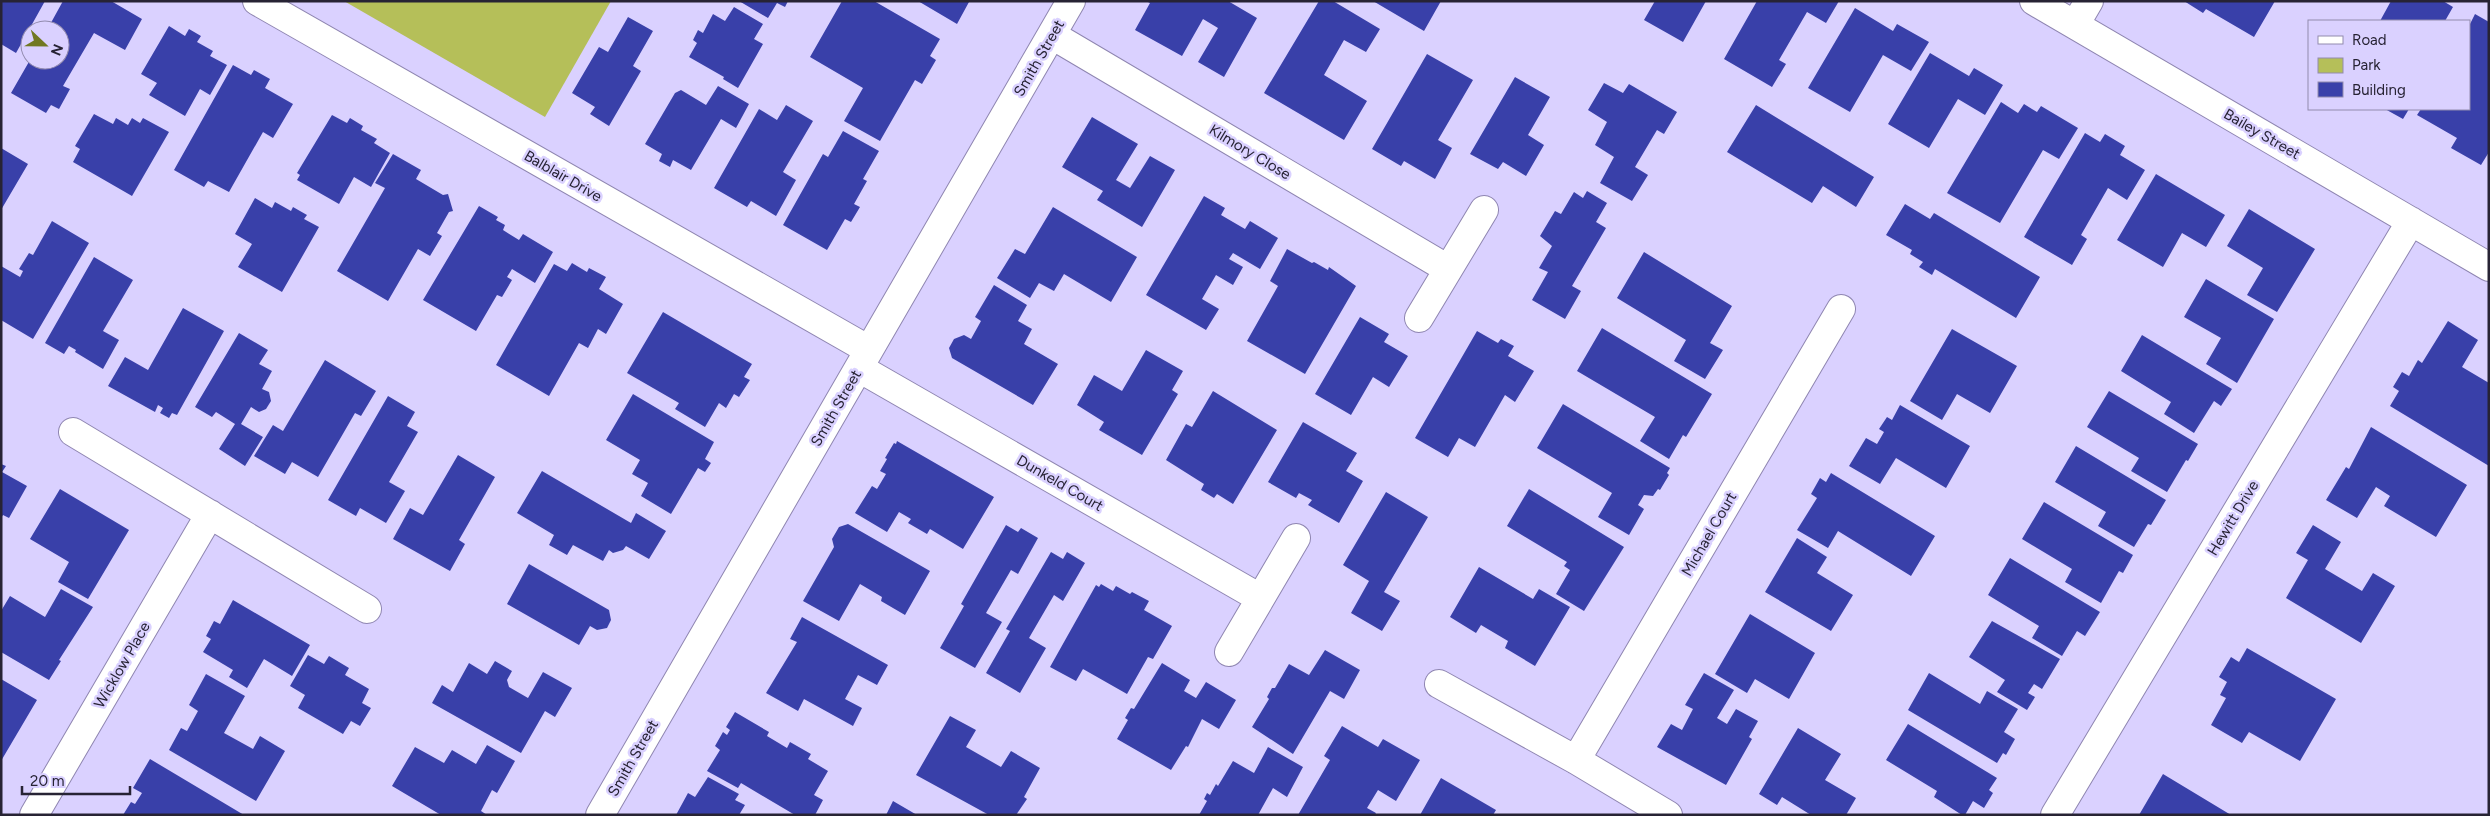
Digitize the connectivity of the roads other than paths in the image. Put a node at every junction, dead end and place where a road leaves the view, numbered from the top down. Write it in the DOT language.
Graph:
graph roads {
  1 [pos="257,1"];
  2 [pos="1072,1"];
  3 [pos="2034,1"];
  4 [pos="2089,1"];
  5 [pos="2075,25"];
  6 [pos="1052,35"];
  7 [pos="1484,210"];
  8 [pos="2411,221"];
  9 [pos="2489,267"];
  10 [pos="1448,268"];
  11 [pos="1841,309"];
  12 [pos="1419,318"];
  13 [pos="864,359"];
  14 [pos="73,432"];
  15 [pos="210,514"];
  16 [pos="1296,538"];
  17 [pos="1260,598"];
  18 [pos="367,610"];
  19 [pos="1229,652"];
  20 [pos="1439,684"];
  21 [pos="1576,760"];
  22 [pos="34,815"];
  23 [pos="600,815"];
  24 [pos="1668,815"];
  25 [pos="2055,815"];
  1 -- 13 [label="street, Balblair Drive"];
  2 -- 6 [label="street, Smith Street"];
  3 -- 5 [label="street, Bailey Street"];
  4 -- 5 [label="street"];
  5 -- 8 [label="street, Bailey Street"];
  6 -- 10 [label="street, Kilmory Close"];
  6 -- 13 [label="street, Smith Street"];
  7 -- 10 [label="street"];
  8 -- 9 [label="street, Bailey Street"];
  8 -- 25 [label="street, Hewitt Drive"];
  10 -- 12 [label="street"];
  11 -- 21 [label="street, Michael Court"];
  13 -- 17 [label="street, Dunkeld Court"];
  13 -- 23 [label="street, Smith Street"];
  14 -- 15 [label="street"];
  15 -- 18 [label="street"];
  15 -- 22 [label="street, Wicklow Place"];
  16 -- 17 [label="street"];
  17 -- 19 [label="street"];
  20 -- 21 [label="street"];
  21 -- 24 [label="street"];
}
